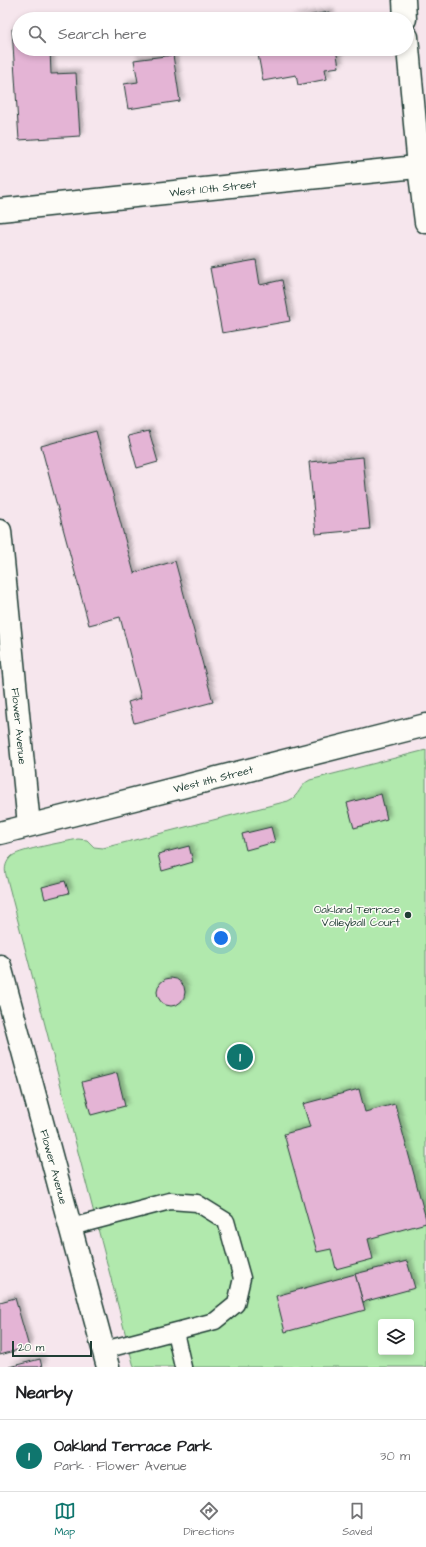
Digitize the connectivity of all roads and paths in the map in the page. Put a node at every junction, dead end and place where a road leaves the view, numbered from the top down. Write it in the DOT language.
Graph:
graph roads {
  1 [pos="404,0"];
  2 [pos="405,12"];
  3 [pos="409,56"];
  4 [pos="422,167"];
  5 [pos="0,210"];
  6 [pos="426,222"];
  7 [pos="0,531"];
  8 [pos="426,725"];
  9 [pos="29,825"];
  10 [pos="0,833"];
  11 [pos="0,966"];
  12 [pos="71,1227"];
  13 [pos="175,1332"];
  14 [pos="106,1359"];
  15 [pos="183,1367"];
  1 -- 2 [label="street"];
  3 -- 4 [label="street"];
  4 -- 5 [label="street, West 10th Street"];
  4 -- 6 [label="street"];
  7 -- 9 [label="street, Flower Avenue"];
  8 -- 9 [label="street, West 11th Street"];
  9 -- 10 [label="street, West 11th Street"];
  11 -- 12 [label="street, Flower Avenue"];
  12 -- 13 [label="lane"];
  12 -- 14 [label="street, Flower Avenue"];
  13 -- 14 [label="lane"];
  13 -- 15 [label="lane"];
}
